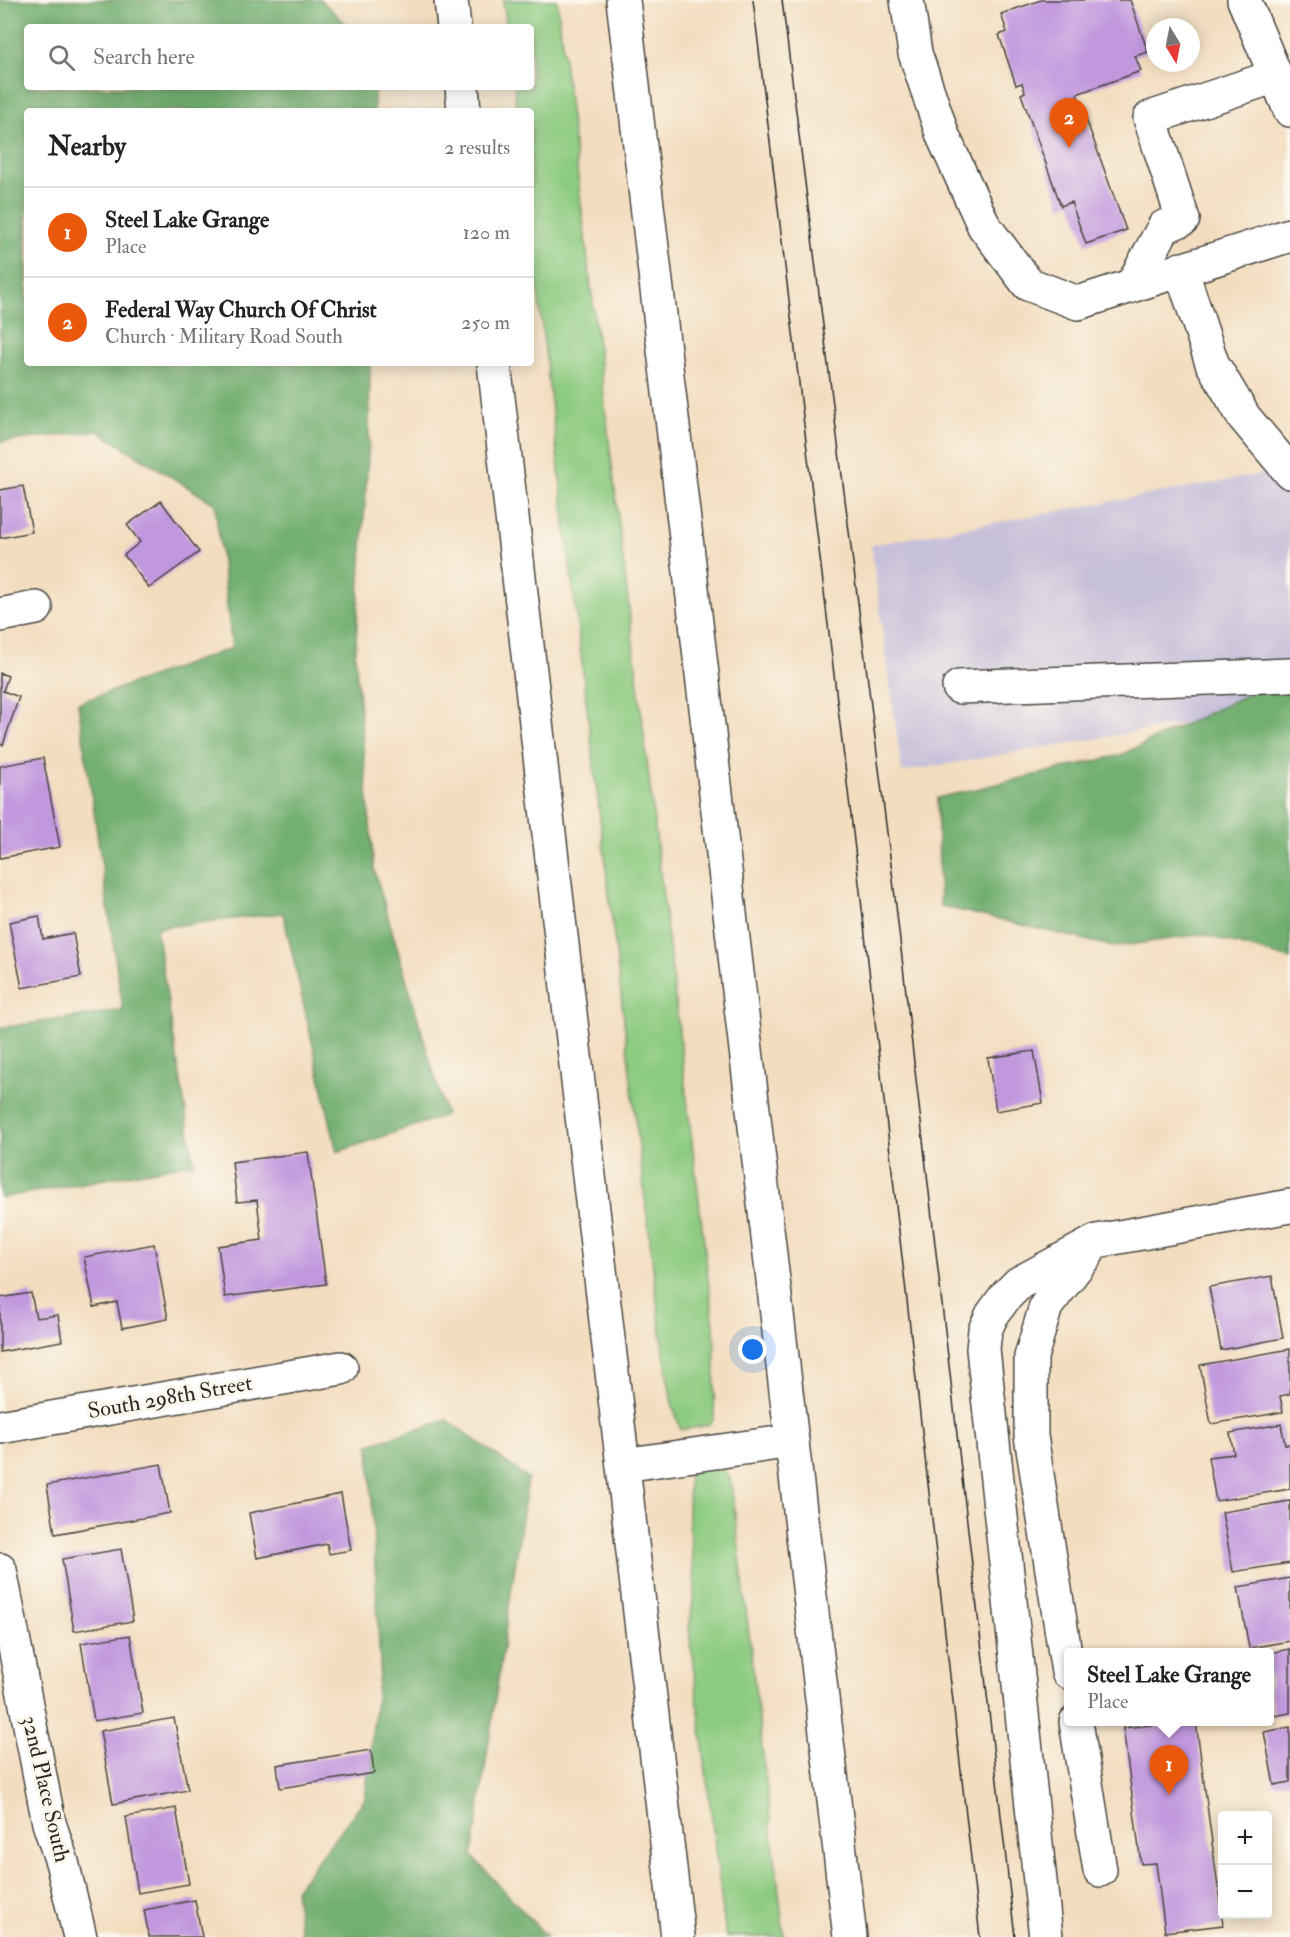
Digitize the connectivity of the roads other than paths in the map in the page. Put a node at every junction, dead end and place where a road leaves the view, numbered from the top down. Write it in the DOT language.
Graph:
graph roads {
  1 [pos="451,0"];
  2 [pos="623,0"];
  3 [pos="907,0"];
  4 [pos="1244,0"];
  5 [pos="454,24"];
  6 [pos="1276,76"];
  7 [pos="462,90"];
  8 [pos="464,108"];
  9 [pos="1290,110"];
  10 [pos="1290,235"];
  11 [pos="1181,269"];
  12 [pos="1133,284"];
  13 [pos="494,366"];
  14 [pos="1290,472"];
  15 [pos="36,608"];
  16 [pos="0,615"];
  17 [pos="1290,675"];
  18 [pos="959,687"];
  19 [pos="1290,1206"];
  20 [pos="1097,1241"];
  21 [pos="340,1368"];
  22 [pos="0,1427"];
  23 [pos="792,1442"];
  24 [pos="623,1465"];
  25 [pos="0,1570"];
  26 [pos="1064,1648"];
  27 [pos="1077,1726"];
  28 [pos="1100,1870"];
  29 [pos="80,1937"];
  30 [pos="678,1937"];
  31 [pos="850,1937"];
  32 [pos="1046,1937"];
  1 -- 5 [label="main road"];
  2 -- 23 [label="main road"];
  3 -- 12 [label="main road"];
  4 -- 6 [label="main road"];
  6 -- 9 [label="main road"];
  6 -- 12 [label="main road"];
  7 -- 8 [label="main road"];
  10 -- 11 [label="main road"];
  11 -- 12 [label="main road"];
  11 -- 14 [label="main road"];
  13 -- 24 [label="main road"];
  15 -- 16 [label="main road"];
  17 -- 18 [label="main road"];
  19 -- 20 [label="main road"];
  20 -- 26 [label="main road"];
  20 -- 32 [label="main road"];
  21 -- 22 [label="main road, South 298th Street"];
  23 -- 24 [label="main road"];
  23 -- 31 [label="main road"];
  24 -- 30 [label="main road"];
  25 -- 29 [label="main road, 32nd Place South"];
  27 -- 28 [label="main road"];
}
